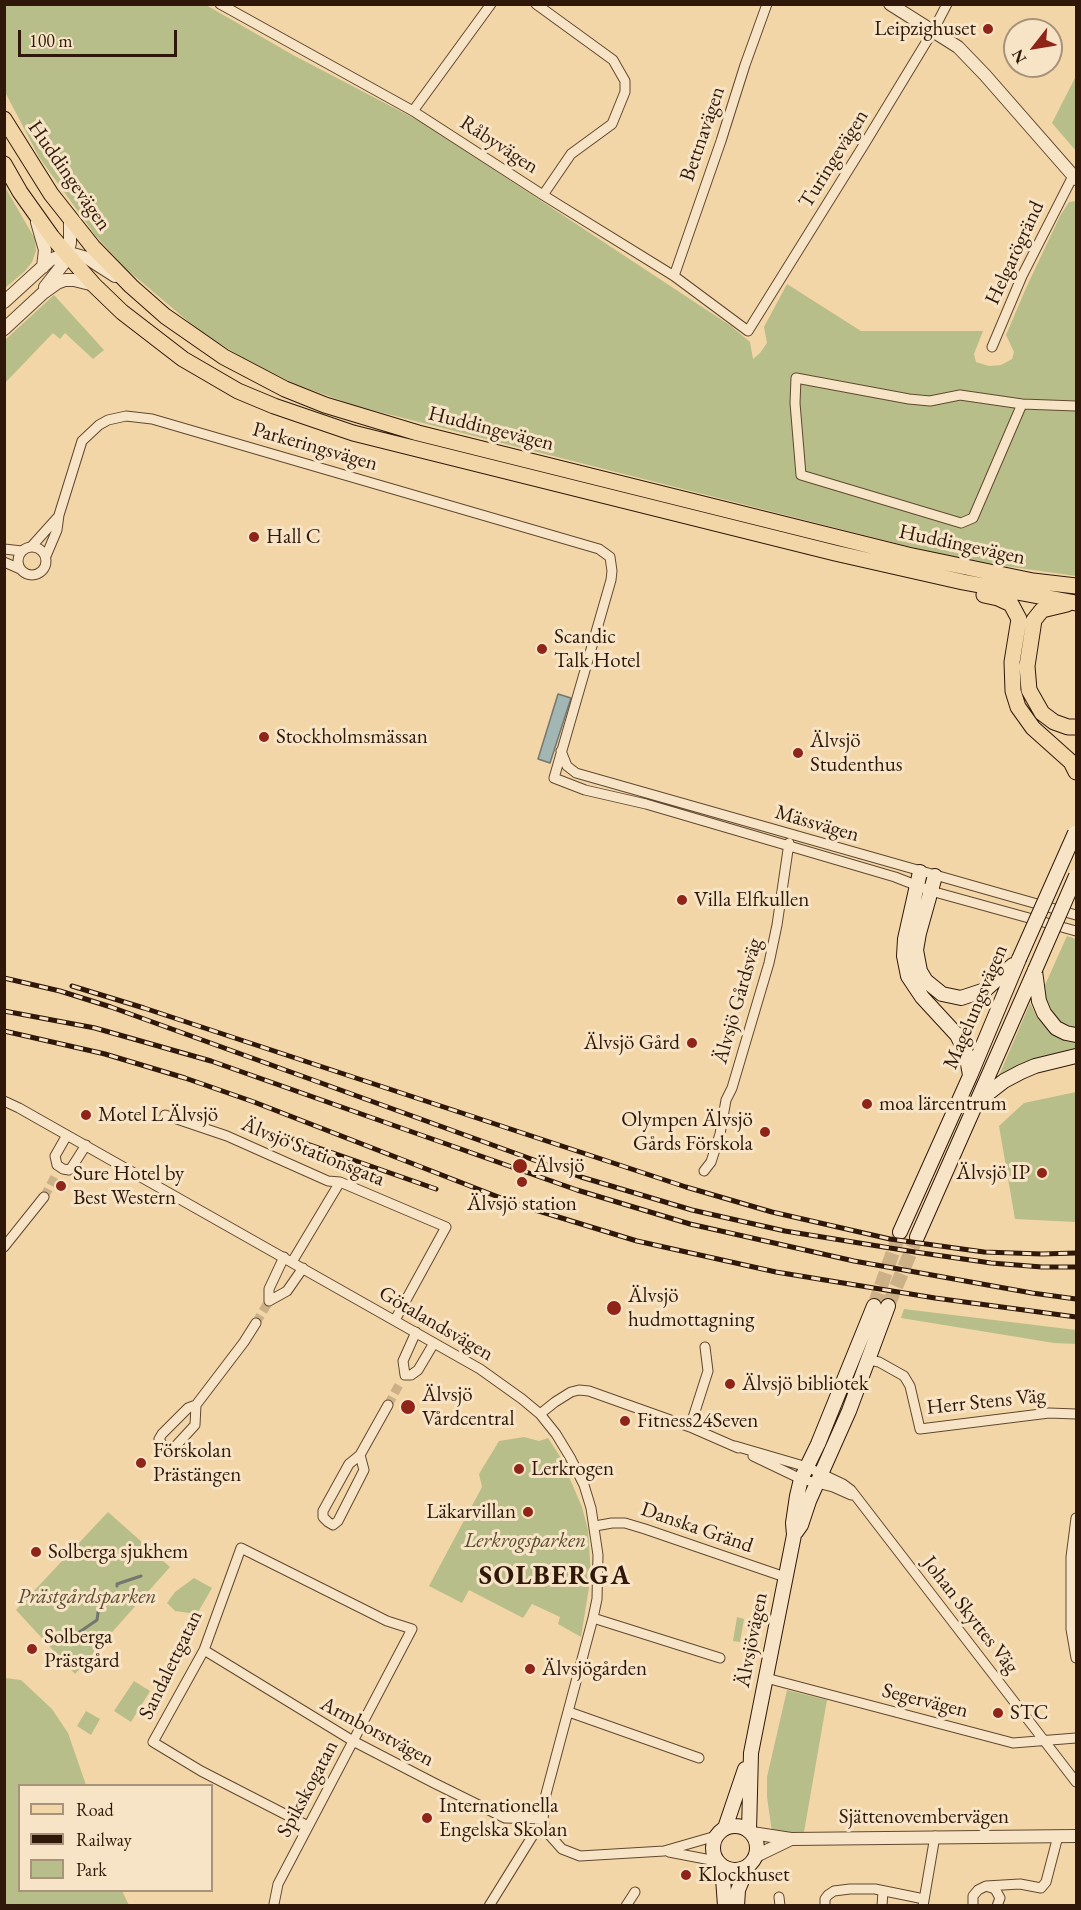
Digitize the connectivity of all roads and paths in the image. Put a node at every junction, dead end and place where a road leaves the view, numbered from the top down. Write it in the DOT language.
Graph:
graph roads {
  1 [pos="220,4"];
  2 [pos="244,4"];
  3 [pos="492,4"];
  4 [pos="536,4"];
  5 [pos="767,4"];
  6 [pos="890,4"];
  7 [pos="947,4"];
  8 [pos="237,14"];
  9 [pos="933,31"];
  10 [pos="413,111"];
  11 [pos="4,119"];
  12 [pos="4,164"];
  13 [pos="1075,177"];
  14 [pos="543,195"];
  15 [pos="34,212"];
  16 [pos="70,219"];
  17 [pos="67,254"];
  18 [pos="43,267"];
  19 [pos="674,276"];
  20 [pos="94,285"];
  21 [pos="131,286"];
  22 [pos="4,302"];
  23 [pos="33,302"];
  24 [pos="4,329"];
  25 [pos="748,331"];
  26 [pos="992,347"];
  27 [pos="1022,404"];
  28 [pos="1077,406"];
  29 [pos="59,515"];
  30 [pos="4,549"];
  31 [pos="27,549"];
  32 [pos="834,553"];
  33 [pos="46,556"];
  34 [pos="4,562"];
  35 [pos="20,569"];
  36 [pos="1077,586"];
  37 [pos="1075,602"];
  38 [pos="1020,664"];
  39 [pos="1077,727"];
  40 [pos="561,751"];
  41 [pos="1077,772"];
  42 [pos="1076,830"];
  43 [pos="790,835"];
  44 [pos="788,847"];
  45 [pos="935,876"];
  46 [pos="1077,876"];
  47 [pos="918,879"];
  48 [pos="931,891"];
  49 [pos="1077,915"];
  50 [pos="1077,931"];
  51 [pos="1019,959"];
  52 [pos="1035,970"];
  53 [pos="1077,1035"];
  54 [pos="1077,1056"];
  55 [pos="970,1076"];
  56 [pos="4,1101"];
  57 [pos="975,1103"];
  58 [pos="165,1115"];
  59 [pos="67,1135"];
  60 [pos="86,1145"];
  61 [pos="704,1171"];
  62 [pos="339,1182"];
  63 [pos="44,1197"];
  64 [pos="900,1233"];
  65 [pos="916,1237"];
  66 [pos="4,1247"];
  67 [pos="288,1259"];
  68 [pos="303,1268"];
  69 [pos="395,1320"];
  70 [pos="256,1323"];
  71 [pos="417,1332"];
  72 [pos="434,1343"];
  73 [pos="705,1347"];
  74 [pos="869,1360"];
  75 [pos="196,1405"];
  76 [pos="387,1405"];
  77 [pos="540,1414"];
  78 [pos="1077,1414"];
  79 [pos="690,1427"];
  80 [pos="735,1446"];
  81 [pos="360,1455"];
  82 [pos="804,1473"];
  83 [pos="819,1479"];
  84 [pos="1077,1518"];
  85 [pos="595,1526"];
  86 [pos="794,1535"];
  87 [pos="785,1577"];
  88 [pos="593,1618"];
  89 [pos="412,1629"];
  90 [pos="204,1650"];
  91 [pos="720,1658"];
  92 [pos="1077,1658"];
  93 [pos="766,1678"];
  94 [pos="569,1712"];
  95 [pos="1077,1738"];
  96 [pos="354,1741"];
  97 [pos="1046,1741"];
  98 [pos="751,1753"];
  99 [pos="699,1758"];
  100 [pos="1077,1782"];
  101 [pos="543,1819"];
  102 [pos="308,1826"];
  103 [pos="720,1832"];
  104 [pos="750,1832"];
  105 [pos="934,1836"];
  106 [pos="1058,1836"];
  107 [pos="1077,1836"];
  108 [pos="791,1839"];
  109 [pos="664,1851"];
  110 [pos="756,1856"];
  111 [pos="718,1863"];
  112 [pos="747,1868"];
  113 [pos="986,1886"];
  114 [pos="883,1891"];
  115 [pos="635,1892"];
  116 [pos="923,1902"];
  117 [pos="274,1904"];
  118 [pos="489,1905"];
  119 [pos="626,1905"];
  120 [pos="725,1905"];
  121 [pos="737,1905"];
  122 [pos="825,1905"];
  123 [pos="882,1905"];
  124 [pos="974,1905"];
  125 [pos="997,1905"];
  1 -- 8 [label="street, Råbyvägen"];
  2 -- 8 [label="street"];
  3 -- 10 [label="street"];
  4 -- 14 [label="street"];
  5 -- 19 [label="street, Bettnavägen"];
  6 -- 9 [label="street"];
  7 -- 9 [label="street, Turingevägen"];
  8 -- 10 [label="street, Råbyvägen"];
  9 -- 13 [label="street"];
  9 -- 25 [label="street, Turingevägen"];
  10 -- 14 [label="street, Råbyvägen"];
  11 -- 16 [label="main road, Huddingevägen"];
  12 -- 15 [label="main road, Huddingevägen"];
  13 -- 26 [label="street, Helgarögränd"];
  14 -- 19 [label="street, Råbyvägen"];
  15 -- 17 [label="main road, Huddingevägen"];
  15 -- 18 [label="street"];
  16 -- 17 [label="street"];
  16 -- 21 [label="main road, Huddingevägen"];
  17 -- 18 [label="street"];
  17 -- 20 [label="main road, Huddingevägen"];
  17 -- 21 [label="street"];
  17 -- 23 [label="street"];
  18 -- 22 [label="street"];
  19 -- 25 [label="street, Råbyvägen"];
  20 -- 23 [label="street"];
  20 -- 32 [label="main road, Huddingevägen"];
  21 -- 36 [label="main road, Huddingevägen"];
  23 -- 24 [label="street"];
  27 -- 27 [label="street"];
  27 -- 28 [label="street"];
  29 -- 31 [label="street, Parkeringsvägen"];
  29 -- 33 [label="street, Parkeringsvägen"];
  29 -- 40 [label="street, Parkeringsvägen"];
  30 -- 31 [label="street"];
  31 -- 33 [label="street"];
  31 -- 35 [label="street"];
  32 -- 37 [label="main road, Huddingevägen"];
  32 -- 38 [label="main road"];
  33 -- 35 [label="street, Parkeringsvägen"];
  34 -- 35 [label="street, Parkeringsvägen"];
  37 -- 38 [label="main road"];
  38 -- 39 [label="main road"];
  38 -- 41 [label="main road"];
  40 -- 43 [label="street, Mässvägen"];
  40 -- 44 [label="street, Mässvägen"];
  42 -- 51 [label="main road, Magelungsvägen, bridge"];
  43 -- 44 [label="street, Älvsjö Gårdsväg"];
  43 -- 47 [label="street, Mässvägen"];
  44 -- 47 [label="street, Mässvägen"];
  44 -- 61 [label="street, Älvsjö Gårdsväg"];
  45 -- 47 [label="street, Mässvägen"];
  45 -- 48 [label="main road"];
  45 -- 49 [label="street, Mässvägen"];
  46 -- 52 [label="main road, Magelungsvägen, bridge"];
  47 -- 48 [label="street, Mässvägen"];
  47 -- 55 [label="main road"];
  48 -- 50 [label="street, Mässvägen"];
  48 -- 51 [label="main road"];
  51 -- 55 [label="main road, Magelungsvägen"];
  52 -- 53 [label="main road"];
  52 -- 57 [label="main road, Magelungsvägen"];
  54 -- 57 [label="main road"];
  55 -- 64 [label="main road, Magelungsvägen"];
  56 -- 59 [label="street, Götalandsvägen"];
  57 -- 65 [label="main road, Magelungsvägen"];
  58 -- 62 [label="street, Älvsjö Stationsgata"];
  59 -- 60 [label="street, Götalandsvägen"];
  59 -- 60 [label="street"];
  60 -- 67 [label="street, Götalandsvägen"];
  62 -- 67 [label="street"];
  62 -- 69 [label="street, Älvsjö Stationsgata"];
  63 -- 66 [label="street"];
  67 -- 68 [label="street, Götalandsvägen"];
  67 -- 68 [label="street"];
  68 -- 69 [label="street, Götalandsvägen"];
  69 -- 71 [label="street, Götalandsvägen"];
  70 -- 75 [label="street"];
  71 -- 72 [label="street, Götalandsvägen"];
  71 -- 72 [label="street"];
  72 -- 77 [label="street, Götalandsvägen"];
  73 -- 79 [label="street"];
  74 -- 78 [label="street, Herr Stens Väg"];
  74 -- 82 [label="main road"];
  74 -- 83 [label="main road"];
  75 -- 75 [label="street"];
  76 -- 81 [label="street"];
  77 -- 79 [label="street, Johan Skyttes Väg"];
  77 -- 85 [label="street, Götalandsvägen"];
  79 -- 80 [label="street, Johan Skyttes Väg"];
  80 -- 82 [label="street, Johan Skyttes Väg"];
  80 -- 82 [label="street, Johan Skyttes Väg"];
  81 -- 81 [label="street"];
  82 -- 83 [label="street, Johan Skyttes Väg"];
  82 -- 83 [label="street, Johan Skyttes Väg"];
  82 -- 86 [label="main road, Älvsjövägen"];
  83 -- 86 [label="main road, Älvsjövägen"];
  83 -- 97 [label="street, Johan Skyttes Väg"];
  84 -- 92 [label="street"];
  85 -- 87 [label="street, Danska Gränd"];
  85 -- 88 [label="street, Götalandsvägen"];
  86 -- 87 [label="main road, Älvsjövägen"];
  87 -- 93 [label="main road, Älvsjövägen"];
  88 -- 91 [label="street"];
  88 -- 94 [label="street, Götalandsvägen"];
  89 -- 90 [label="street, Sandalettgatan"];
  89 -- 96 [label="street, Spikskogatan"];
  90 -- 96 [label="street, Armborstvägen"];
  90 -- 102 [label="street, Sandalettgatan"];
  93 -- 97 [label="street, Segervägen"];
  93 -- 98 [label="main road, Älvsjövägen"];
  94 -- 99 [label="street"];
  94 -- 101 [label="street, Götalandsvägen"];
  95 -- 97 [label="street, Segervägen"];
  96 -- 101 [label="street, Armborstvägen"];
  96 -- 102 [label="street, Spikskogatan"];
  97 -- 100 [label="street, Johan Skyttes Väg"];
  98 -- 103 [label="main road, Älvsjövägen"];
  98 -- 104 [label="main road, Älvsjövägen"];
  101 -- 109 [label="street"];
  101 -- 118 [label="street"];
  102 -- 117 [label="street, Spikskogatan"];
  103 -- 104 [label="main road"];
  103 -- 109 [label="street"];
  103 -- 111 [label="main road"];
  104 -- 108 [label="street, Sjättenovembervägen"];
  104 -- 110 [label="main road"];
  105 -- 106 [label="street, Sjättenovembervägen"];
  105 -- 108 [label="street, Sjättenovembervägen"];
  105 -- 116 [label="street"];
  106 -- 107 [label="street, Sjättenovembervägen"];
  106 -- 113 [label="street"];
  108 -- 110 [label="street, Sjättenovembervägen"];
  109 -- 111 [label="street"];
  110 -- 112 [label="main road"];
  111 -- 112 [label="main road"];
  111 -- 120 [label="main road"];
  112 -- 121 [label="main road"];
  113 -- 124 [label="street"];
  113 -- 125 [label="street"];
  114 -- 116 [label="street"];
  114 -- 122 [label="street"];
  114 -- 123 [label="street"];
  115 -- 119 [label="street"];
}
